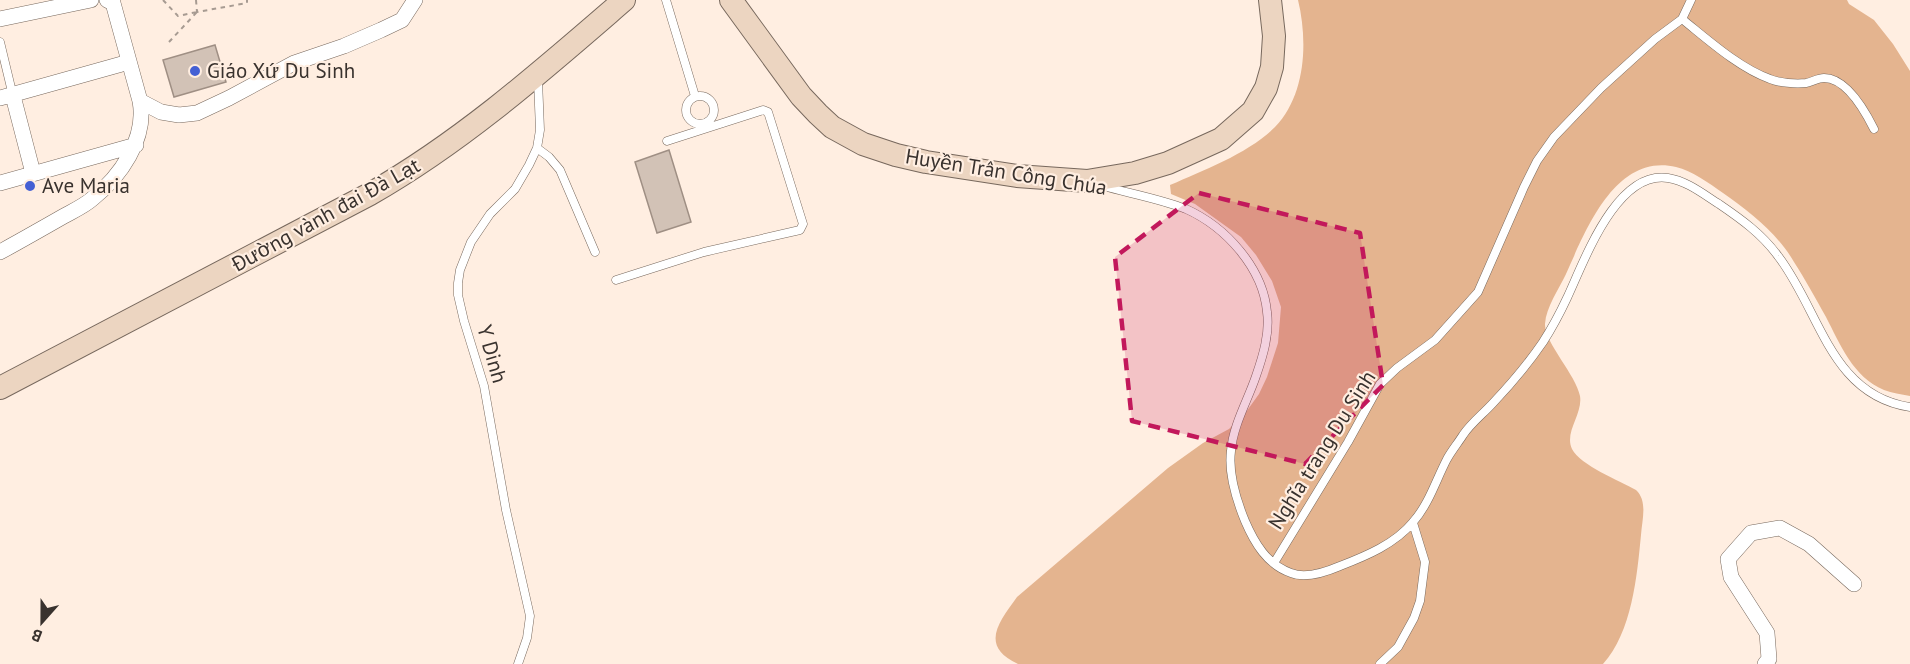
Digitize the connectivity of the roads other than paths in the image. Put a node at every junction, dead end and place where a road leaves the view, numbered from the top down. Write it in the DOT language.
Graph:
graph roads {
  1 [pos="91,0"];
  2 [pos="107,0"];
  3 [pos="415,0"];
  4 [pos="624,0"];
  5 [pos="666,0"];
  6 [pos="731,0"];
  7 [pos="1270,0"];
  8 [pos="1691,0"];
  9 [pos="0,19"];
  10 [pos="1682,19"];
  11 [pos="0,42"];
  12 [pos="129,62"];
  13 [pos="540,72"];
  14 [pos="695,96"];
  15 [pos="7,97"];
  16 [pos="140,101"];
  17 [pos="706,124"];
  18 [pos="1874,129"];
  19 [pos="667,141"];
  20 [pos="136,145"];
  21 [pos="537,148"];
  22 [pos="33,173"];
  23 [pos="1087,181"];
  24 [pos="0,183"];
  25 [pos="0,252"];
  26 [pos="595,252"];
  27 [pos="616,280"];
  28 [pos="0,388"];
  29 [pos="1910,407"];
  30 [pos="1413,522"];
  31 [pos="1274,563"];
  32 [pos="1854,584"];
  33 [pos="518,664"];
  34 [pos="1380,664"];
  35 [pos="1765,664"];
  1 -- 9 [label="street"];
  2 -- 12 [label="street"];
  3 -- 16 [label="street"];
  4 -- 13 [label="main road, Đường vành đai Đà Lạt"];
  5 -- 14 [label="lane"];
  6 -- 23 [label="main road, Huyền Trân Công Chúa"];
  7 -- 23 [label="main road"];
  8 -- 10 [label="lane, Nghĩa trang Du Sinh"];
  10 -- 18 [label="lane"];
  10 -- 31 [label="lane, Nghĩa trang Du Sinh"];
  11 -- 15 [label="lane"];
  12 -- 15 [label="street"];
  12 -- 16 [label="street"];
  13 -- 21 [label="lane, Y Dinh"];
  13 -- 28 [label="main road, Đường vành đai Đà Lạt"];
  14 -- 17 [label="lane"];
  14 -- 17 [label="lane"];
  15 -- 22 [label="street"];
  16 -- 20 [label="street"];
  17 -- 19 [label="lane"];
  17 -- 27 [label="lane"];
  20 -- 22 [label="street"];
  20 -- 25 [label="street"];
  21 -- 26 [label="lane"];
  21 -- 33 [label="lane, Y Dinh"];
  22 -- 24 [label="street"];
  23 -- 31 [label="lane, Huyền Trân Công Chúa"];
  29 -- 30 [label="lane, Huyền Trân Công Chúa"];
  30 -- 31 [label="lane, Huyền Trân Công Chúa"];
  30 -- 34 [label="lane"];
  32 -- 35 [label="street"];
}
